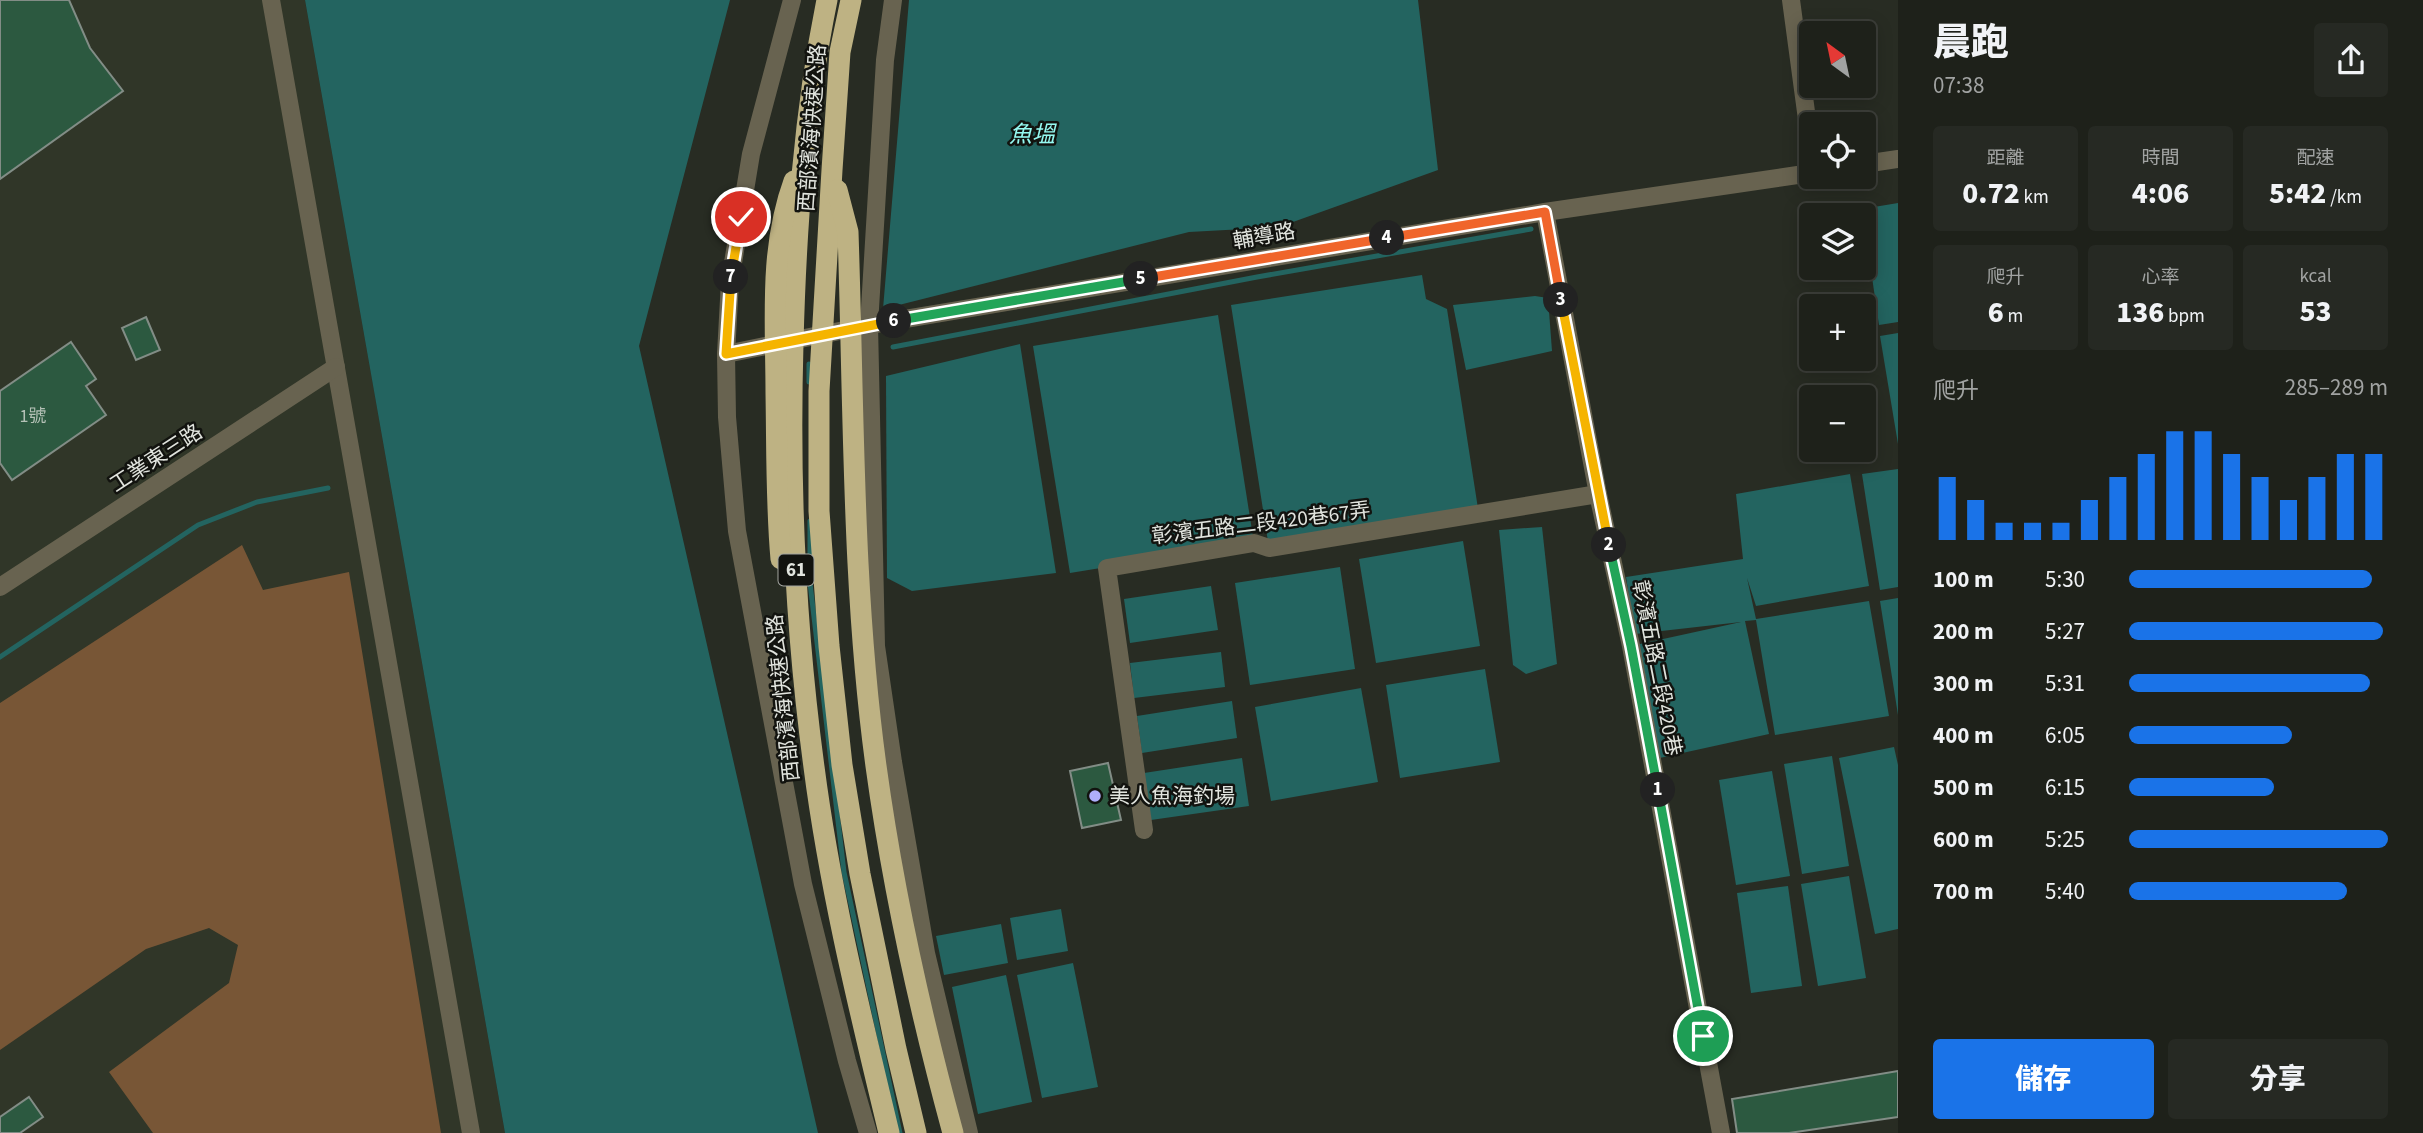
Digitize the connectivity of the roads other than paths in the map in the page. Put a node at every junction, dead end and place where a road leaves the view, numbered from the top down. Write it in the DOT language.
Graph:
graph roads {
  1 [pos="271,0"];
  2 [pos="792,0"];
  3 [pos="827,0"];
  4 [pos="851,0"];
  5 [pos="893,0"];
  6 [pos="1791,0"];
  7 [pos="1806,112"];
  8 [pos="1898,159"];
  9 [pos="802,160"];
  10 [pos="1876,162"];
  11 [pos="832,170"];
  12 [pos="1799,175"];
  13 [pos="1545,212"];
  14 [pos="869,325"];
  15 [pos="726,354"];
  16 [pos="336,367"];
  17 [pos="1598,494"];
  18 [pos="2,581"];
  19 [pos="1144,830"];
  20 [pos="471,1133"];
  21 [pos="867,1133"];
  22 [pos="883,1133"];
  23 [pos="889,1133"];
  24 [pos="916,1133"];
  25 [pos="953,1133"];
  26 [pos="969,1133"];
  27 [pos="1721,1133"];
  1 -- 16 [label="street"];
  2 -- 15 [label="street"];
  3 -- 9 [label="highway, 西部濱海快速公路 / 61, bridge"];
  4 -- 11 [label="highway, 西部濱海快速公路 / 61, bridge"];
  5 -- 14 [label="street"];
  6 -- 7 [label="street"];
  8 -- 10 [label="street"];
  9 -- 22 [label="highway, bridge"];
  9 -- 23 [label="highway, 西部濱海快速公路 / 61, bridge"];
  11 -- 24 [label="highway, 西部濱海快速公路 / 61, bridge"];
  11 -- 25 [label="highway, bridge"];
  12 -- 13 [label="street, 輔導路"];
  13 -- 14 [label="street, 輔導路"];
  13 -- 17 [label="street, 彰濱五路二段420巷"];
  14 -- 15 [label="street, 輔導路"];
  14 -- 26 [label="street"];
  15 -- 21 [label="street"];
  16 -- 18 [label="street, 工業東三路"];
  16 -- 20 [label="street"];
  17 -- 19 [label="street, 彰濱五路二段420巷67弄"];
  17 -- 27 [label="street, 彰濱五路二段420巷"];
}
